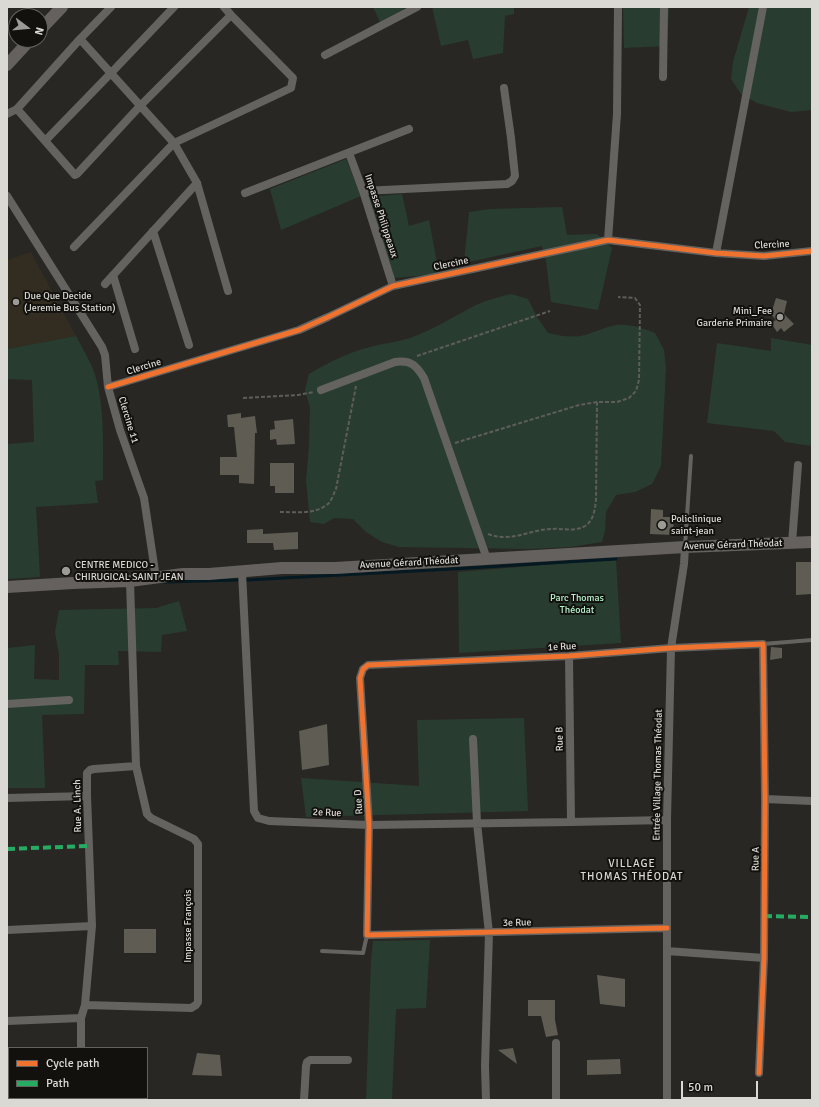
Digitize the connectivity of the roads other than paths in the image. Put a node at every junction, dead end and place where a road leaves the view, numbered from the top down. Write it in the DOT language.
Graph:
graph roads {
  1 [pos="62,7"];
  2 [pos="111,7"];
  3 [pos="174,7"];
  4 [pos="224,7"];
  5 [pos="417,7"];
  6 [pos="618,7"];
  7 [pos="664,7"];
  8 [pos="763,7"];
  9 [pos="231,15"];
  10 [pos="48,22"];
  11 [pos="80,39"];
  12 [pos="23,48"];
  13 [pos="325,55"];
  14 [pos="7,65"];
  15 [pos="111,73"];
  16 [pos="663,77"];
  17 [pos="504,88"];
  18 [pos="140,106"];
  19 [pos="17,109"];
  20 [pos="7,114"];
  21 [pos="409,129"];
  22 [pos="45,141"];
  23 [pos="174,143"];
  24 [pos="350,153"];
  25 [pos="197,183"];
  26 [pos="363,191"];
  27 [pos="245,193"];
  28 [pos="7,196"];
  29 [pos="153,231"];
  30 [pos="608,240"];
  31 [pos="74,247"];
  32 [pos="812,251"];
  33 [pos="716,253"];
  34 [pos="113,275"];
  35 [pos="105,284"];
  36 [pos="393,286"];
  37 [pos="228,291"];
  38 [pos="189,345"];
  39 [pos="136,349"];
  40 [pos="108,387"];
  41 [pos="321,390"];
  42 [pos="691,456"];
  43 [pos="798,465"];
  44 [pos="812,542"];
  45 [pos="792,543"];
  46 [pos="685,547"];
  47 [pos="487,559"];
  48 [pos="242,572"];
  49 [pos="156,578"];
  50 [pos="130,584"];
  51 [pos="7,587"];
  52 [pos="812,640"];
  53 [pos="763,644"];
  54 [pos="671,648"];
  55 [pos="569,656"];
  56 [pos="363,669"];
  57 [pos="69,700"];
  58 [pos="7,704"];
  59 [pos="473,739"];
  60 [pos="136,766"];
  61 [pos="87,796"];
  62 [pos="7,798"];
  63 [pos="765,799"];
  64 [pos="812,801"];
  65 [pos="667,820"];
  66 [pos="571,822"];
  67 [pos="477,823"];
  68 [pos="369,825"];
  69 [pos="92,926"];
  70 [pos="667,928"];
  71 [pos="7,930"];
  72 [pos="489,933"];
  73 [pos="367,935"];
  74 [pos="667,950"];
  75 [pos="322,951"];
  76 [pos="764,958"];
  77 [pos="85,1005"];
  78 [pos="81,1018"];
  79 [pos="7,1021"];
  80 [pos="556,1043"];
  81 [pos="80,1047"];
  82 [pos="348,1060"];
  83 [pos="759,1073"];
  84 [pos="304,1100"];
  85 [pos="486,1100"];
  86 [pos="556,1100"];
  87 [pos="666,1100"];
  1 -- 10 [label="street"];
  2 -- 11 [label="street"];
  3 -- 15 [label="street"];
  4 -- 9 [label="street"];
  5 -- 13 [label="street"];
  6 -- 30 [label="street"];
  7 -- 16 [label="street"];
  8 -- 33 [label="street"];
  9 -- 18 [label="street"];
  9 -- 23 [label="street"];
  11 -- 15 [label="street"];
  11 -- 19 [label="street"];
  12 -- 14 [label="street"];
  15 -- 18 [label="street"];
  15 -- 22 [label="street"];
  17 -- 26 [label="street"];
  18 -- 22 [label="street"];
  18 -- 23 [label="street"];
  19 -- 20 [label="street"];
  19 -- 22 [label="street"];
  21 -- 24 [label="street"];
  23 -- 25 [label="street"];
  23 -- 31 [label="street"];
  24 -- 26 [label="street, Impasse Philippeaux"];
  24 -- 27 [label="street"];
  25 -- 29 [label="street"];
  25 -- 37 [label="street"];
  26 -- 36 [label="street, Impasse Philippeaux"];
  28 -- 40 [label="street, Clercine 11"];
  29 -- 34 [label="street"];
  29 -- 38 [label="street"];
  30 -- 33 [label="street, Clercine"];
  30 -- 36 [label="street, Clercine"];
  32 -- 33 [label="street, Clercine"];
  34 -- 35 [label="street"];
  34 -- 39 [label="street"];
  36 -- 40 [label="street, Clercine"];
  40 -- 49 [label="street, Clercine 11"];
  41 -- 47 [label="street"];
  42 -- 46 [label="lane"];
  43 -- 45 [label="street"];
  44 -- 45 [label="street, Avenue Gérard Théodat"];
  45 -- 46 [label="street, Avenue Gérard Théodat"];
  46 -- 47 [label="street, Avenue Gérard Théodat"];
  46 -- 54 [label="street, Entrée Village Thomas Théodat"];
  47 -- 48 [label="street, Avenue Gérard Théodat"];
  48 -- 49 [label="street, Avenue Gérard Théodat"];
  48 -- 68 [label="street, 2e Rue"];
  49 -- 50 [label="street, Avenue Gérard Théodat"];
  50 -- 51 [label="street, Avenue Gérard Théodat"];
  50 -- 60 [label="street"];
  52 -- 53 [label="lane"];
  53 -- 54 [label="street, 1e Rue"];
  53 -- 63 [label="street, Rue A"];
  54 -- 55 [label="street, 1e Rue"];
  54 -- 65 [label="street, Entrée Village Thomas Théodat"];
  55 -- 56 [label="street, 1e Rue"];
  55 -- 66 [label="street, Rue B"];
  56 -- 68 [label="street, Rue D"];
  57 -- 58 [label="street"];
  59 -- 67 [label="street"];
  60 -- 61 [label="street, Rue A. Linch"];
  60 -- 77 [label="street, Impasse François"];
  61 -- 62 [label="street"];
  61 -- 69 [label="street, Rue A. Linch"];
  63 -- 64 [label="street"];
  63 -- 76 [label="street, Rue A"];
  65 -- 66 [label="street, 2e Rue"];
  65 -- 70 [label="street, Entrée Village Thomas Théodat"];
  66 -- 67 [label="street, 2e Rue"];
  67 -- 68 [label="street, 2e Rue"];
  67 -- 72 [label="street"];
  68 -- 73 [label="street, Rue D"];
  69 -- 71 [label="street"];
  69 -- 77 [label="street, Rue A. Linch"];
  70 -- 72 [label="street, 3e Rue"];
  70 -- 74 [label="street, Entrée Village Thomas Théodat"];
  72 -- 73 [label="street, 3e Rue"];
  72 -- 85 [label="street"];
  73 -- 75 [label="lane"];
  74 -- 76 [label="street"];
  74 -- 87 [label="street, Entrée Village Thomas Théodat"];
  76 -- 83 [label="street, Rue A"];
  77 -- 78 [label="street, Rue A. Linch"];
  78 -- 79 [label="street"];
  78 -- 81 [label="street, Rue A. Linch"];
  80 -- 86 [label="street"];
  82 -- 84 [label="street"];
}
